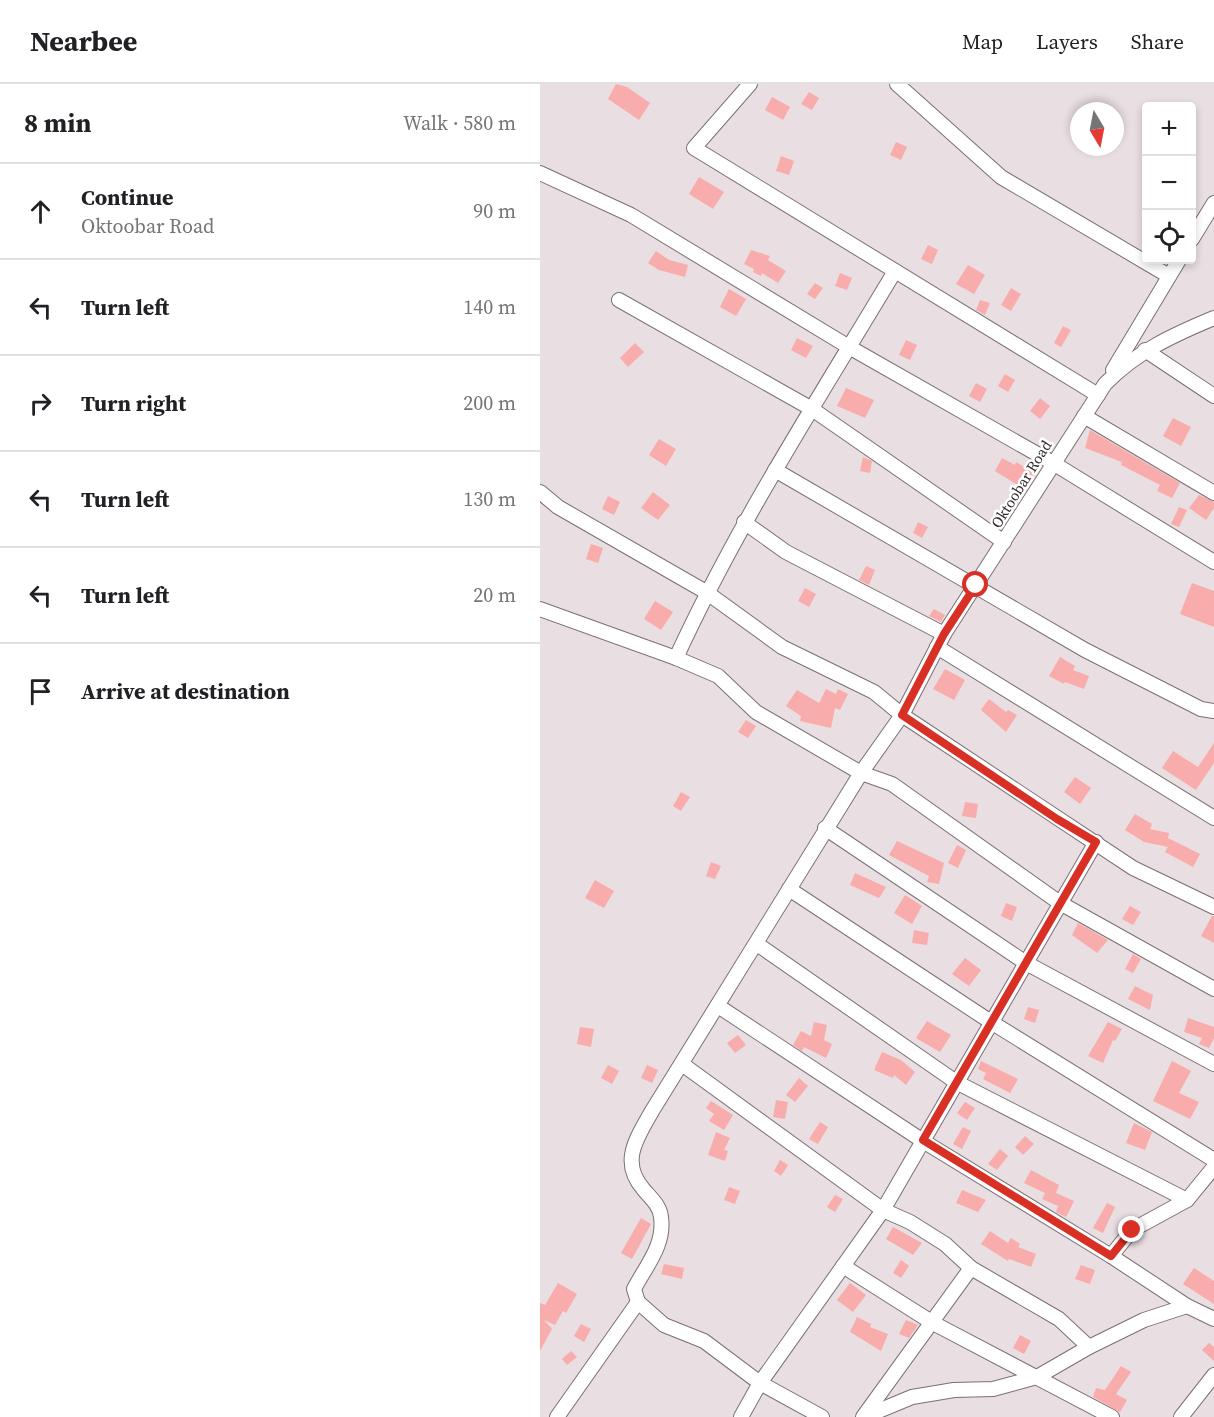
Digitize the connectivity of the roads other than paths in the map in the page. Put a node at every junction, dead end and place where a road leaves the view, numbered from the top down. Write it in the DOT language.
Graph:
graph roads {
  1 [pos="750,84"];
  2 [pos="897,84"];
  3 [pos="540,173"];
  4 [pos="1214,203"];
  5 [pos="1196,231"];
  6 [pos="1176,264"];
  7 [pos="895,271"];
  8 [pos="1169,276"];
  9 [pos="619,300"];
  10 [pos="1214,318"];
  11 [pos="849,347"];
  12 [pos="1145,350"];
  13 [pos="1101,390"];
  14 [pos="1214,396"];
  15 [pos="812,409"];
  16 [pos="1084,416"];
  17 [pos="1053,463"];
  18 [pos="775,470"];
  19 [pos="540,492"];
  20 [pos="1214,493"];
  21 [pos="744,522"];
  22 [pos="1004,542"];
  23 [pos="1214,562"];
  24 [pos="976,585"];
  25 [pos="706,592"];
  26 [pos="540,609"];
  27 [pos="944,634"];
  28 [pos="937,647"];
  29 [pos="676,658"];
  30 [pos="1214,711"];
  31 [pos="902,715"];
  32 [pos="861,773"];
  33 [pos="1214,818"];
  34 [pos="825,828"];
  35 [pos="1096,842"];
  36 [pos="789,889"];
  37 [pos="1060,903"];
  38 [pos="1214,907"];
  39 [pos="757,944"];
  40 [pos="1026,963"];
  41 [pos="1214,989"];
  42 [pos="718,1006"];
  43 [pos="991,1022"];
  44 [pos="682,1064"];
  45 [pos="1214,1064"];
  46 [pos="956,1082"];
  47 [pos="923,1140"];
  48 [pos="1214,1160"];
  49 [pos="1214,1167"];
  50 [pos="1187,1200"];
  51 [pos="883,1210"];
  52 [pos="1111,1256"];
  53 [pos="843,1266"];
  54 [pos="971,1268"];
  55 [pos="638,1302"];
  56 [pos="1186,1306"];
  57 [pos="1214,1319"];
  58 [pos="933,1323"];
  59 [pos="1089,1347"];
  60 [pos="1214,1375"];
  61 [pos="1037,1377"];
  62 [pos="760,1383"];
  63 [pos="557,1417"];
  64 [pos="741,1417"];
  65 [pos="822,1417"];
  66 [pos="863,1417"];
  67 [pos="1112,1417"];
  68 [pos="1181,1417"];
  1 -- 7 [label="street"];
  2 -- 8 [label="street"];
  3 -- 11 [label="street"];
  4 -- 5 [label="street"];
  6 -- 8 [label="street"];
  7 -- 11 [label="street"];
  7 -- 13 [label="street"];
  8 -- 13 [label="street"];
  9 -- 15 [label="street"];
  10 -- 12 [label="street, Oktoobar Road"];
  11 -- 15 [label="street"];
  11 -- 17 [label="street"];
  12 -- 13 [label="street, Oktoobar Road"];
  12 -- 14 [label="street"];
  13 -- 16 [label="street, Oktoobar Road"];
  15 -- 18 [label="street"];
  15 -- 22 [label="street"];
  16 -- 17 [label="street, Oktoobar Road"];
  16 -- 20 [label="street"];
  17 -- 22 [label="street, Oktoobar Road"];
  17 -- 23 [label="street"];
  18 -- 21 [label="street"];
  18 -- 24 [label="street"];
  19 -- 25 [label="street"];
  21 -- 25 [label="street"];
  21 -- 27 [label="street"];
  22 -- 24 [label="street, Oktoobar Road"];
  24 -- 27 [label="street, Oktoobar Road"];
  24 -- 30 [label="street"];
  25 -- 29 [label="street"];
  25 -- 31 [label="street"];
  26 -- 29 [label="street"];
  27 -- 28 [label="street, Oktoobar Road"];
  28 -- 31 [label="street, Oktoobar Road"];
  28 -- 33 [label="street"];
  29 -- 32 [label="street"];
  31 -- 32 [label="street, Oktoobar Road"];
  31 -- 35 [label="street"];
  32 -- 34 [label="street, Oktoobar Road"];
  32 -- 37 [label="street"];
  34 -- 36 [label="street, Oktoobar Road"];
  34 -- 40 [label="street"];
  35 -- 37 [label="street"];
  35 -- 38 [label="street"];
  36 -- 39 [label="street, Oktoobar Road"];
  36 -- 43 [label="street"];
  37 -- 40 [label="street"];
  37 -- 41 [label="street"];
  39 -- 42 [label="street, Oktoobar Road"];
  39 -- 46 [label="street"];
  40 -- 43 [label="street"];
  40 -- 45 [label="street"];
  42 -- 44 [label="street, Oktoobar Road"];
  42 -- 47 [label="street"];
  43 -- 46 [label="street"];
  43 -- 48 [label="street"];
  44 -- 51 [label="street"];
  44 -- 55 [label="street, Oktoobar Road"];
  46 -- 47 [label="street"];
  46 -- 50 [label="street"];
  47 -- 51 [label="street"];
  47 -- 52 [label="street"];
  49 -- 50 [label="street"];
  50 -- 52 [label="street"];
  51 -- 53 [label="street"];
  51 -- 54 [label="street"];
  52 -- 56 [label="street"];
  53 -- 58 [label="street"];
  53 -- 62 [label="street"];
  54 -- 58 [label="street"];
  54 -- 59 [label="street"];
  55 -- 62 [label="street"];
  55 -- 63 [label="street"];
  56 -- 57 [label="street"];
  56 -- 59 [label="street"];
  58 -- 61 [label="street"];
  58 -- 66 [label="street"];
  59 -- 61 [label="street"];
  60 -- 68 [label="street"];
  61 -- 66 [label="street"];
  61 -- 67 [label="street"];
  62 -- 64 [label="street"];
  62 -- 65 [label="street"];
}
